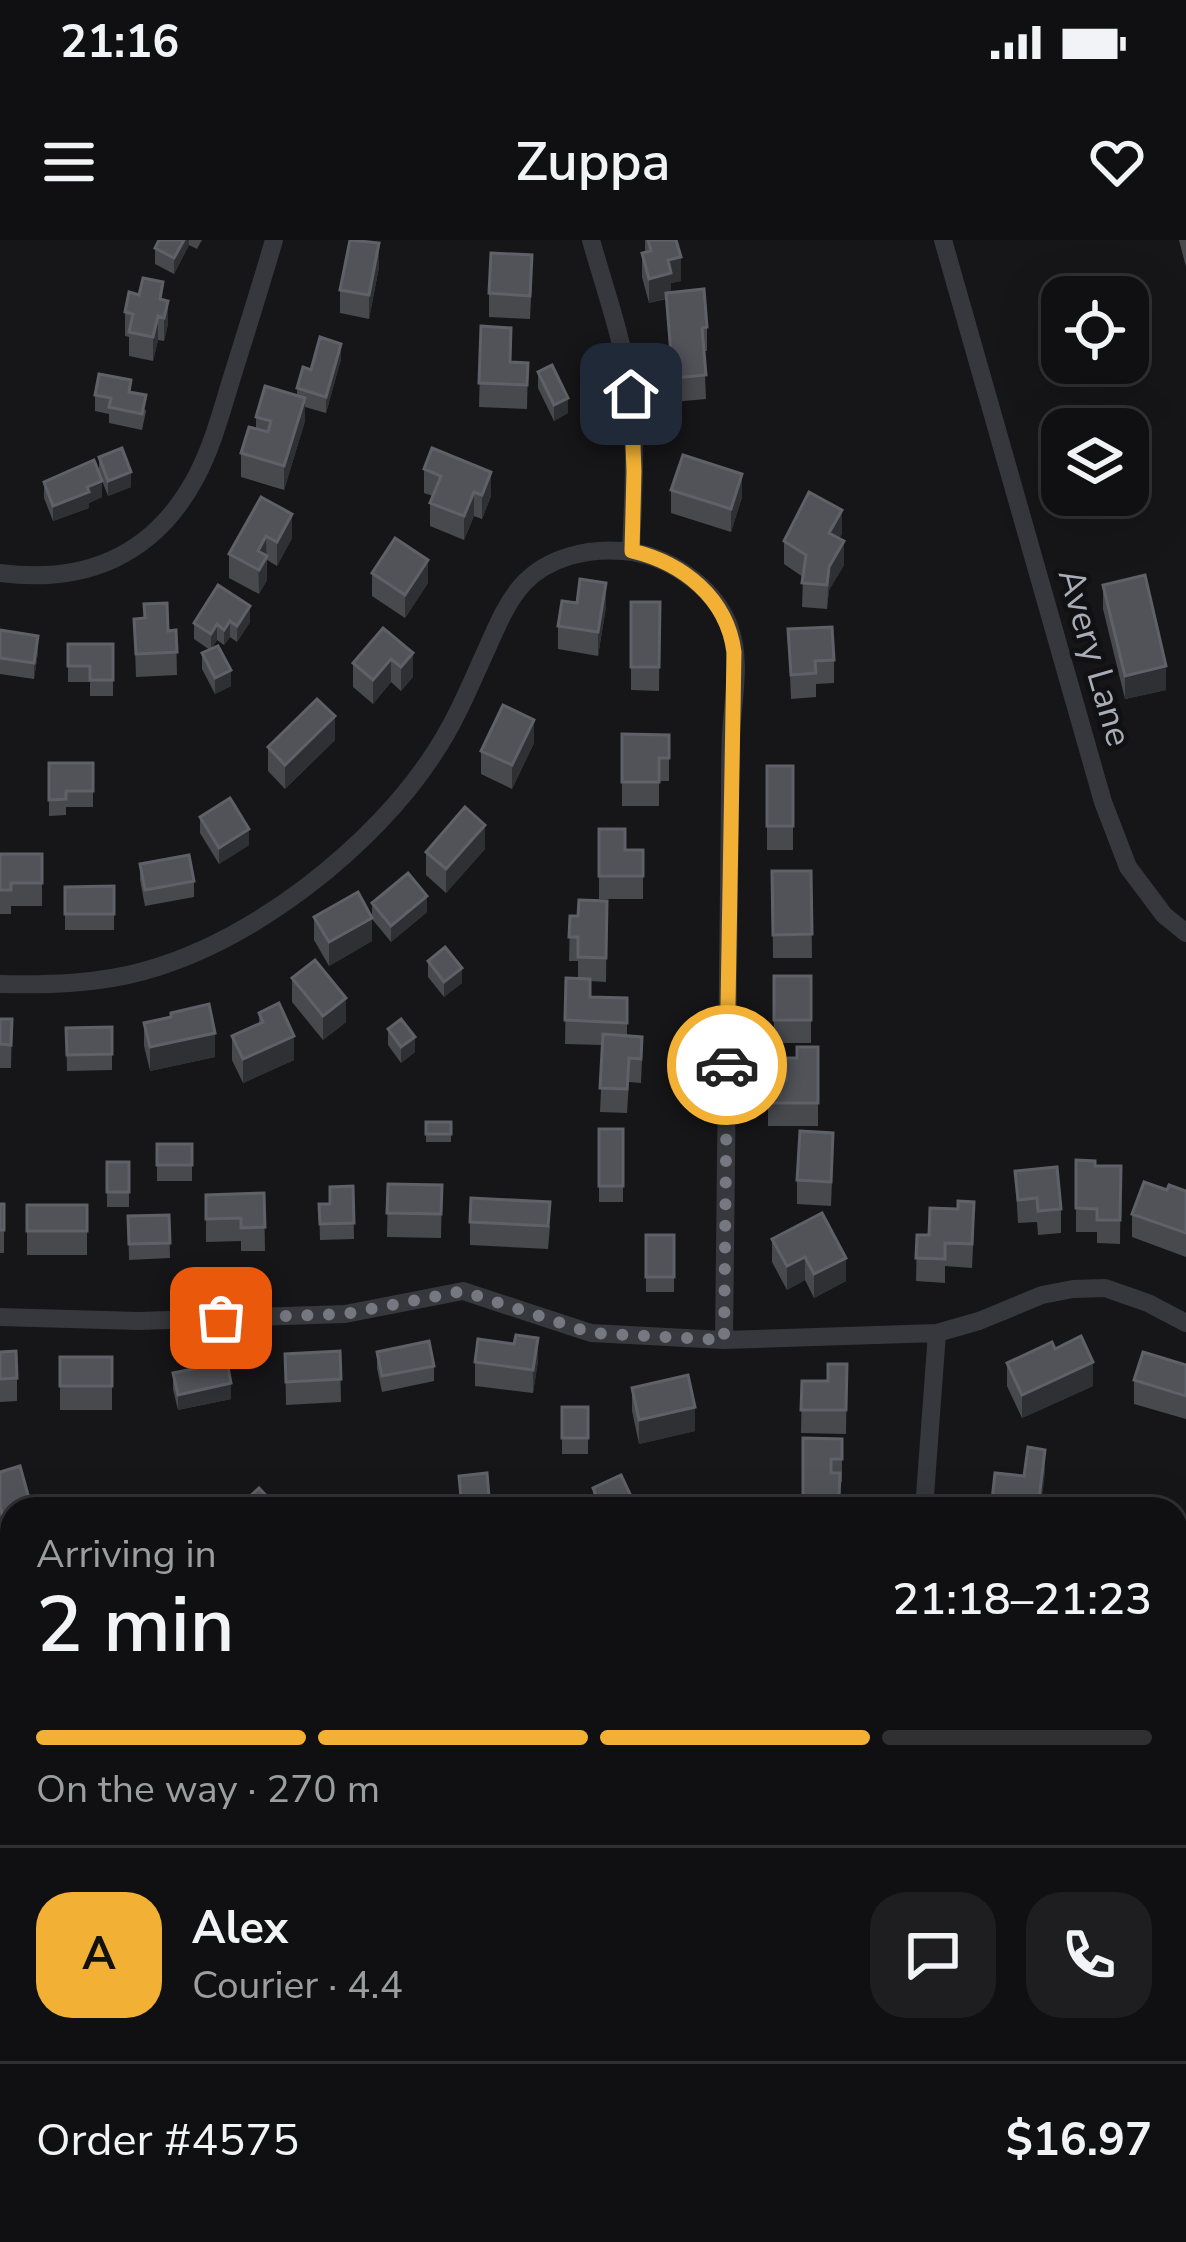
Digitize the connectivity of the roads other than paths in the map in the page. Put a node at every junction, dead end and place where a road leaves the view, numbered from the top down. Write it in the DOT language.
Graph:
graph roads {
  1 [pos="274,240"];
  2 [pos="592,240"];
  3 [pos="943,240"];
  4 [pos="632,551"];
  5 [pos="0,573"];
  6 [pos="1186,933"];
  7 [pos="0,984"];
  8 [pos="0,1317"];
  9 [pos="1186,1322"];
  10 [pos="937,1333"];
  11 [pos="724,1340"];
  12 [pos="925,1497"];
  1 -- 5 [label="street"];
  2 -- 4 [label="street"];
  3 -- 6 [label="street, Avery Lane"];
  4 -- 7 [label="street"];
  4 -- 11 [label="street"];
  8 -- 11 [label="street"];
  9 -- 10 [label="street"];
  10 -- 11 [label="street"];
  10 -- 12 [label="street"];
}
